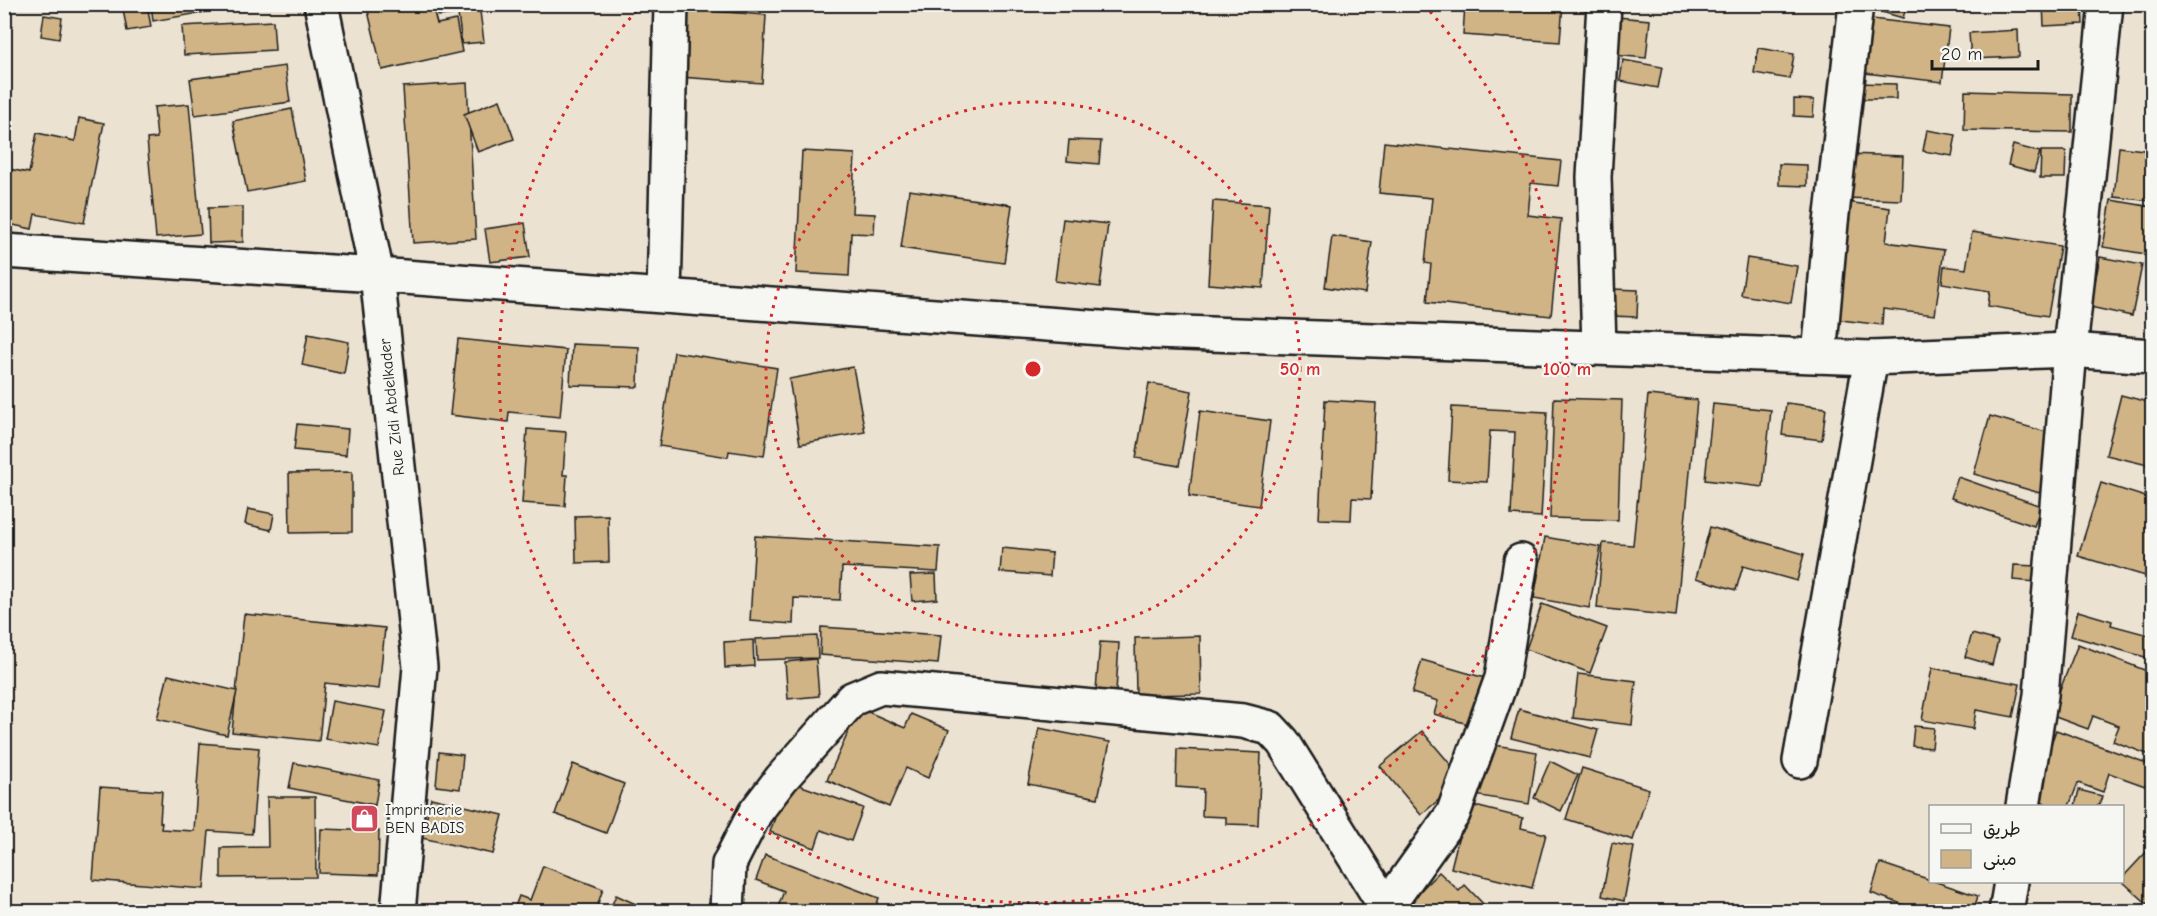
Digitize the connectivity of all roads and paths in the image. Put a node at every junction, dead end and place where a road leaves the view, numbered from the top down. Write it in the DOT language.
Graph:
graph roads {
  1 [pos="321,4"];
  2 [pos="671,4"];
  3 [pos="1604,4"];
  4 [pos="1856,4"];
  5 [pos="2106,4"];
  6 [pos="4,251"];
  7 [pos="377,274"];
  8 [pos="664,296"];
  9 [pos="1599,347"];
  10 [pos="2070,350"];
  11 [pos="1819,356"];
  12 [pos="2152,356"];
  13 [pos="1871,358"];
  14 [pos="1521,561"];
  15 [pos="1800,761"];
  16 [pos="2023,805"];
  17 [pos="2010,883"];
  18 [pos="1388,910"];
  19 [pos="398,912"];
  20 [pos="727,912"];
  21 [pos="2006,912"];
  1 -- 7 [label="street, Rue Zidi Abdelkader"];
  2 -- 8 [label="street"];
  3 -- 9 [label="street"];
  4 -- 11 [label="street"];
  5 -- 10 [label="street"];
  6 -- 7 [label="street"];
  7 -- 8 [label="street"];
  7 -- 19 [label="street, Rue Zidi Abdelkader"];
  8 -- 9 [label="street"];
  9 -- 11 [label="street"];
  10 -- 12 [label="street"];
  10 -- 13 [label="street"];
  10 -- 16 [label="street"];
  11 -- 13 [label="street"];
  13 -- 15 [label="street"];
  14 -- 18 [label="street"];
  17 -- 21 [label="street"];
  18 -- 20 [label="street"];
}
